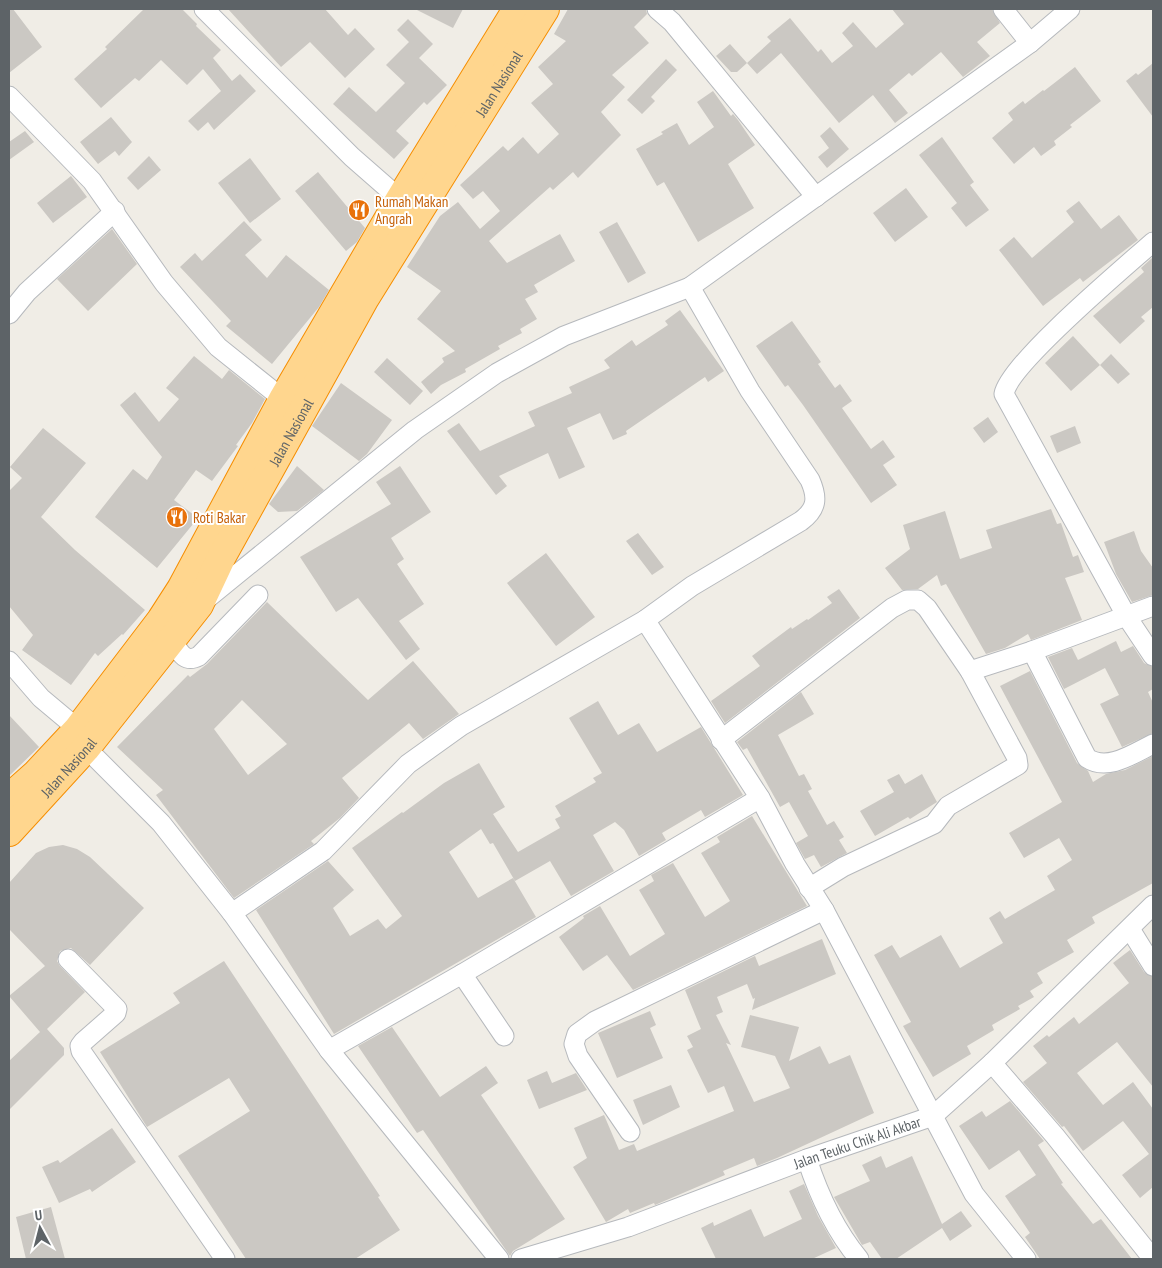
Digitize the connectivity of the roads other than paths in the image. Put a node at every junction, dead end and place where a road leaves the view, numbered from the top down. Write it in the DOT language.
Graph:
graph roads {
  1 [pos="204,9"];
  2 [pos="517,9"];
  3 [pos="545,9"];
  4 [pos="657,9"];
  5 [pos="1003,9"];
  6 [pos="1070,9"];
  7 [pos="1030,43"];
  8 [pos="9,96"];
  9 [pos="816,197"];
  10 [pos="400,199"];
  11 [pos="115,210"];
  12 [pos="1153,242"];
  13 [pos="690,287"];
  14 [pos="9,314"];
  15 [pos="284,399"];
  16 [pos="258,595"];
  17 [pos="199,605"];
  18 [pos="1153,606"];
  19 [pos="1127,616"];
  20 [pos="645,620"];
  21 [pos="172,640"];
  22 [pos="1032,651"];
  23 [pos="1153,656"];
  24 [pos="9,661"];
  25 [pos="970,671"];
  26 [pos="721,740"];
  27 [pos="1153,744"];
  28 [pos="62,761"];
  29 [pos="9,798"];
  30 [pos="760,798"];
  31 [pos="9,832"];
  32 [pos="809,888"];
  33 [pos="1153,904"];
  34 [pos="824,910"];
  35 [pos="232,913"];
  36 [pos="1130,929"];
  37 [pos="68,959"];
  38 [pos="1153,966"];
  39 [pos="462,974"];
  40 [pos="504,1036"];
  41 [pos="329,1050"];
  42 [pos="992,1063"];
  43 [pos="932,1116"];
  44 [pos="630,1132"];
  45 [pos="806,1159"];
  46 [pos="225,1259"];
  47 [pos="499,1259"];
  48 [pos="521,1259"];
  49 [pos="859,1259"];
  50 [pos="1026,1259"];
  51 [pos="1153,1259"];
  1 -- 10 [label="street"];
  2 -- 10 [label="highway, Jalan Nasional"];
  3 -- 17 [label="highway, Jalan Nasional"];
  4 -- 9 [label="street"];
  5 -- 7 [label="street"];
  6 -- 7 [label="street"];
  7 -- 9 [label="street"];
  8 -- 11 [label="street"];
  9 -- 13 [label="street"];
  10 -- 15 [label="highway, Jalan Nasional"];
  11 -- 14 [label="street"];
  11 -- 15 [label="street"];
  12 -- 19 [label="street"];
  13 -- 17 [label="street"];
  13 -- 20 [label="street"];
  15 -- 28 [label="highway, Jalan Nasional"];
  16 -- 21 [label="street"];
  17 -- 21 [label="highway, Jalan Nasional"];
  18 -- 19 [label="street"];
  19 -- 22 [label="street"];
  19 -- 23 [label="street"];
  20 -- 26 [label="street"];
  20 -- 35 [label="street"];
  21 -- 28 [label="highway, Jalan Nasional"];
  22 -- 25 [label="street"];
  22 -- 27 [label="street"];
  24 -- 28 [label="street"];
  25 -- 26 [label="street"];
  25 -- 32 [label="street"];
  26 -- 30 [label="street"];
  28 -- 29 [label="highway, Jalan Nasional"];
  28 -- 31 [label="highway, Jalan Nasional"];
  28 -- 35 [label="street"];
  30 -- 32 [label="street"];
  30 -- 39 [label="street"];
  32 -- 34 [label="street"];
  33 -- 36 [label="street, Jalan Teuku Chik Ali Akbar"];
  34 -- 43 [label="street"];
  34 -- 44 [label="street"];
  35 -- 41 [label="street"];
  36 -- 38 [label="street"];
  36 -- 42 [label="street, Jalan Teuku Chik Ali Akbar"];
  37 -- 46 [label="street"];
  39 -- 40 [label="street"];
  39 -- 41 [label="street"];
  41 -- 47 [label="street"];
  42 -- 43 [label="street, Jalan Teuku Chik Ali Akbar"];
  42 -- 51 [label="street"];
  43 -- 45 [label="street, Jalan Teuku Chik Ali Akbar"];
  43 -- 50 [label="street"];
  45 -- 48 [label="street, Jalan Teuku Chik Ali Akbar"];
  45 -- 49 [label="street"];
}
